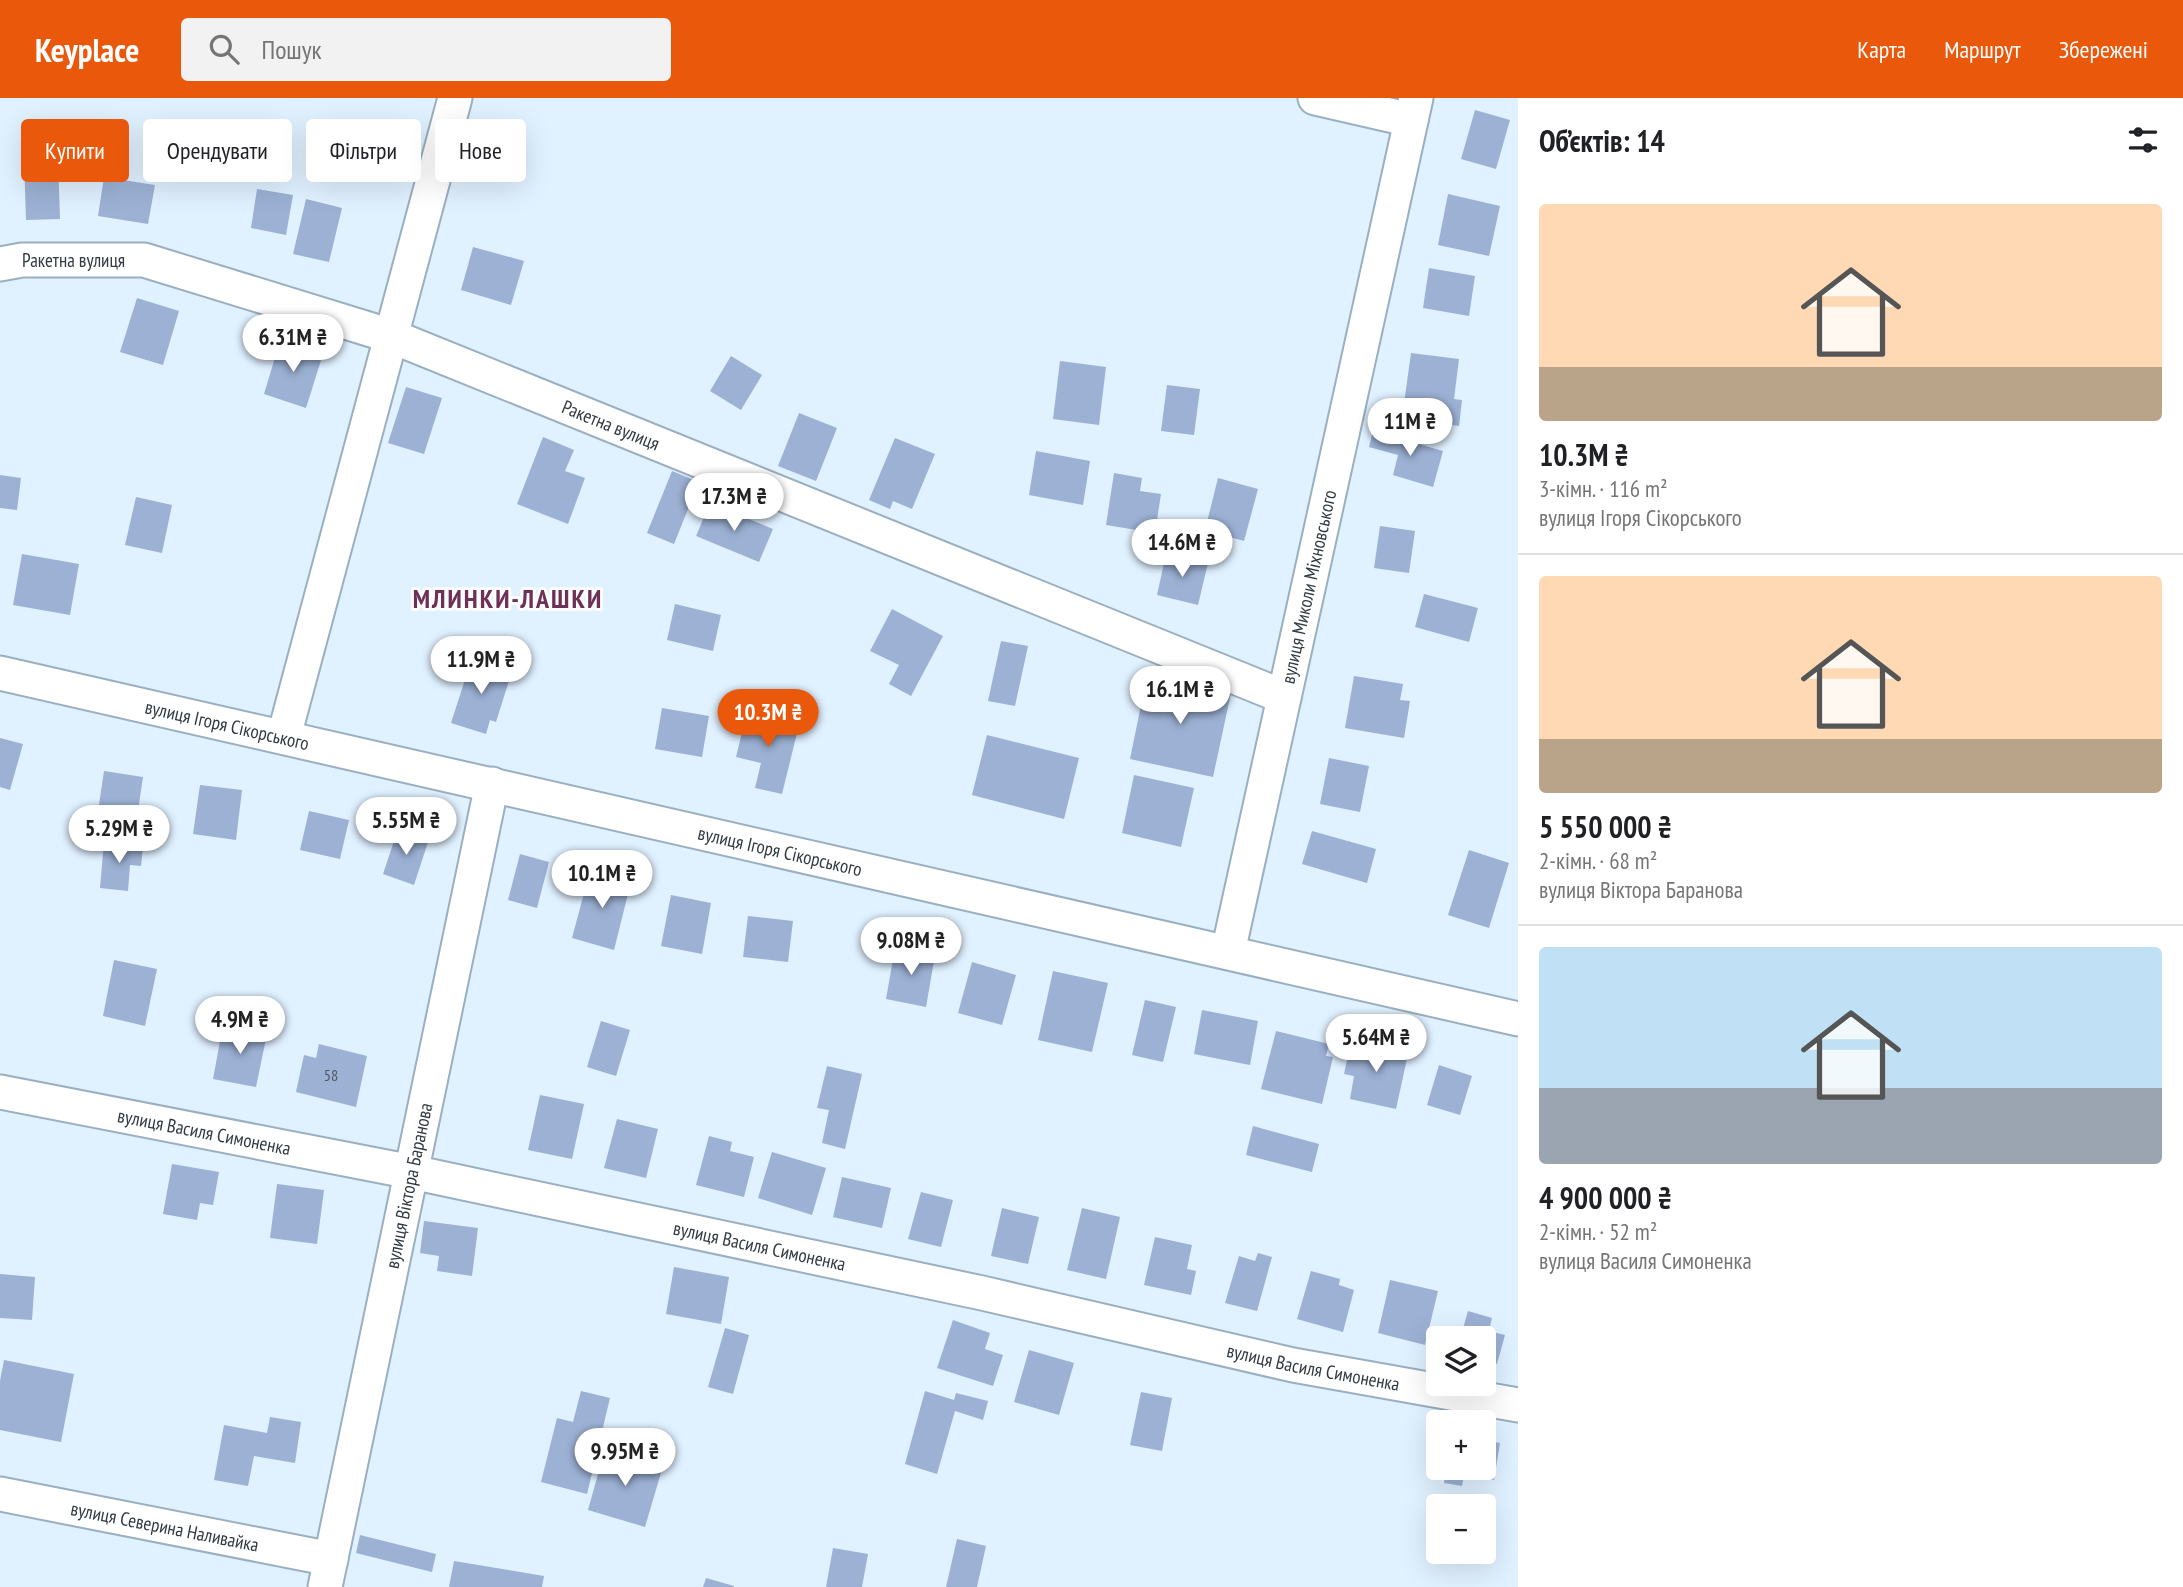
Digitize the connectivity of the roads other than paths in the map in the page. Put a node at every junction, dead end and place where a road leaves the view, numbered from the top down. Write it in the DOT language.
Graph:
graph roads {
  1 [pos="455,98"];
  2 [pos="1315,98"];
  3 [pos="1414,109"];
  4 [pos="0,264"];
  5 [pos="391,336"];
  6 [pos="0,673"];
  7 [pos="1284,697"];
  8 [pos="284,736"];
  9 [pos="492,784"];
  10 [pos="1228,952"];
  11 [pos="1518,1018"];
  12 [pos="0,1092"];
  13 [pos="412,1172"];
  14 [pos="1518,1405"];
  15 [pos="0,1494"];
  16 [pos="328,1573"];
  1 -- 5 [label="street"];
  2 -- 3 [label="street"];
  3 -- 7 [label="street, вулиця Миколи Міхновського"];
  4 -- 5 [label="street, Ракетна вулиця"];
  5 -- 7 [label="street, Ракетна вулиця"];
  5 -- 8 [label="street"];
  6 -- 8 [label="street, вулиця Ігоря Сікорського"];
  7 -- 10 [label="street, вулиця Миколи Міхновського"];
  8 -- 9 [label="street, вулиця Ігоря Сікорського"];
  9 -- 10 [label="street, вулиця Ігоря Сікорського"];
  9 -- 13 [label="street, вулиця Віктора Баранова"];
  10 -- 11 [label="street, вулиця Ігоря Сікорського"];
  12 -- 13 [label="street, вулиця Василя Симоненка"];
  13 -- 14 [label="street, вулиця Василя Симоненка"];
  13 -- 16 [label="street, вулиця Віктора Баранова"];
  15 -- 16 [label="street, вулиця Северина Наливайка"];
}
